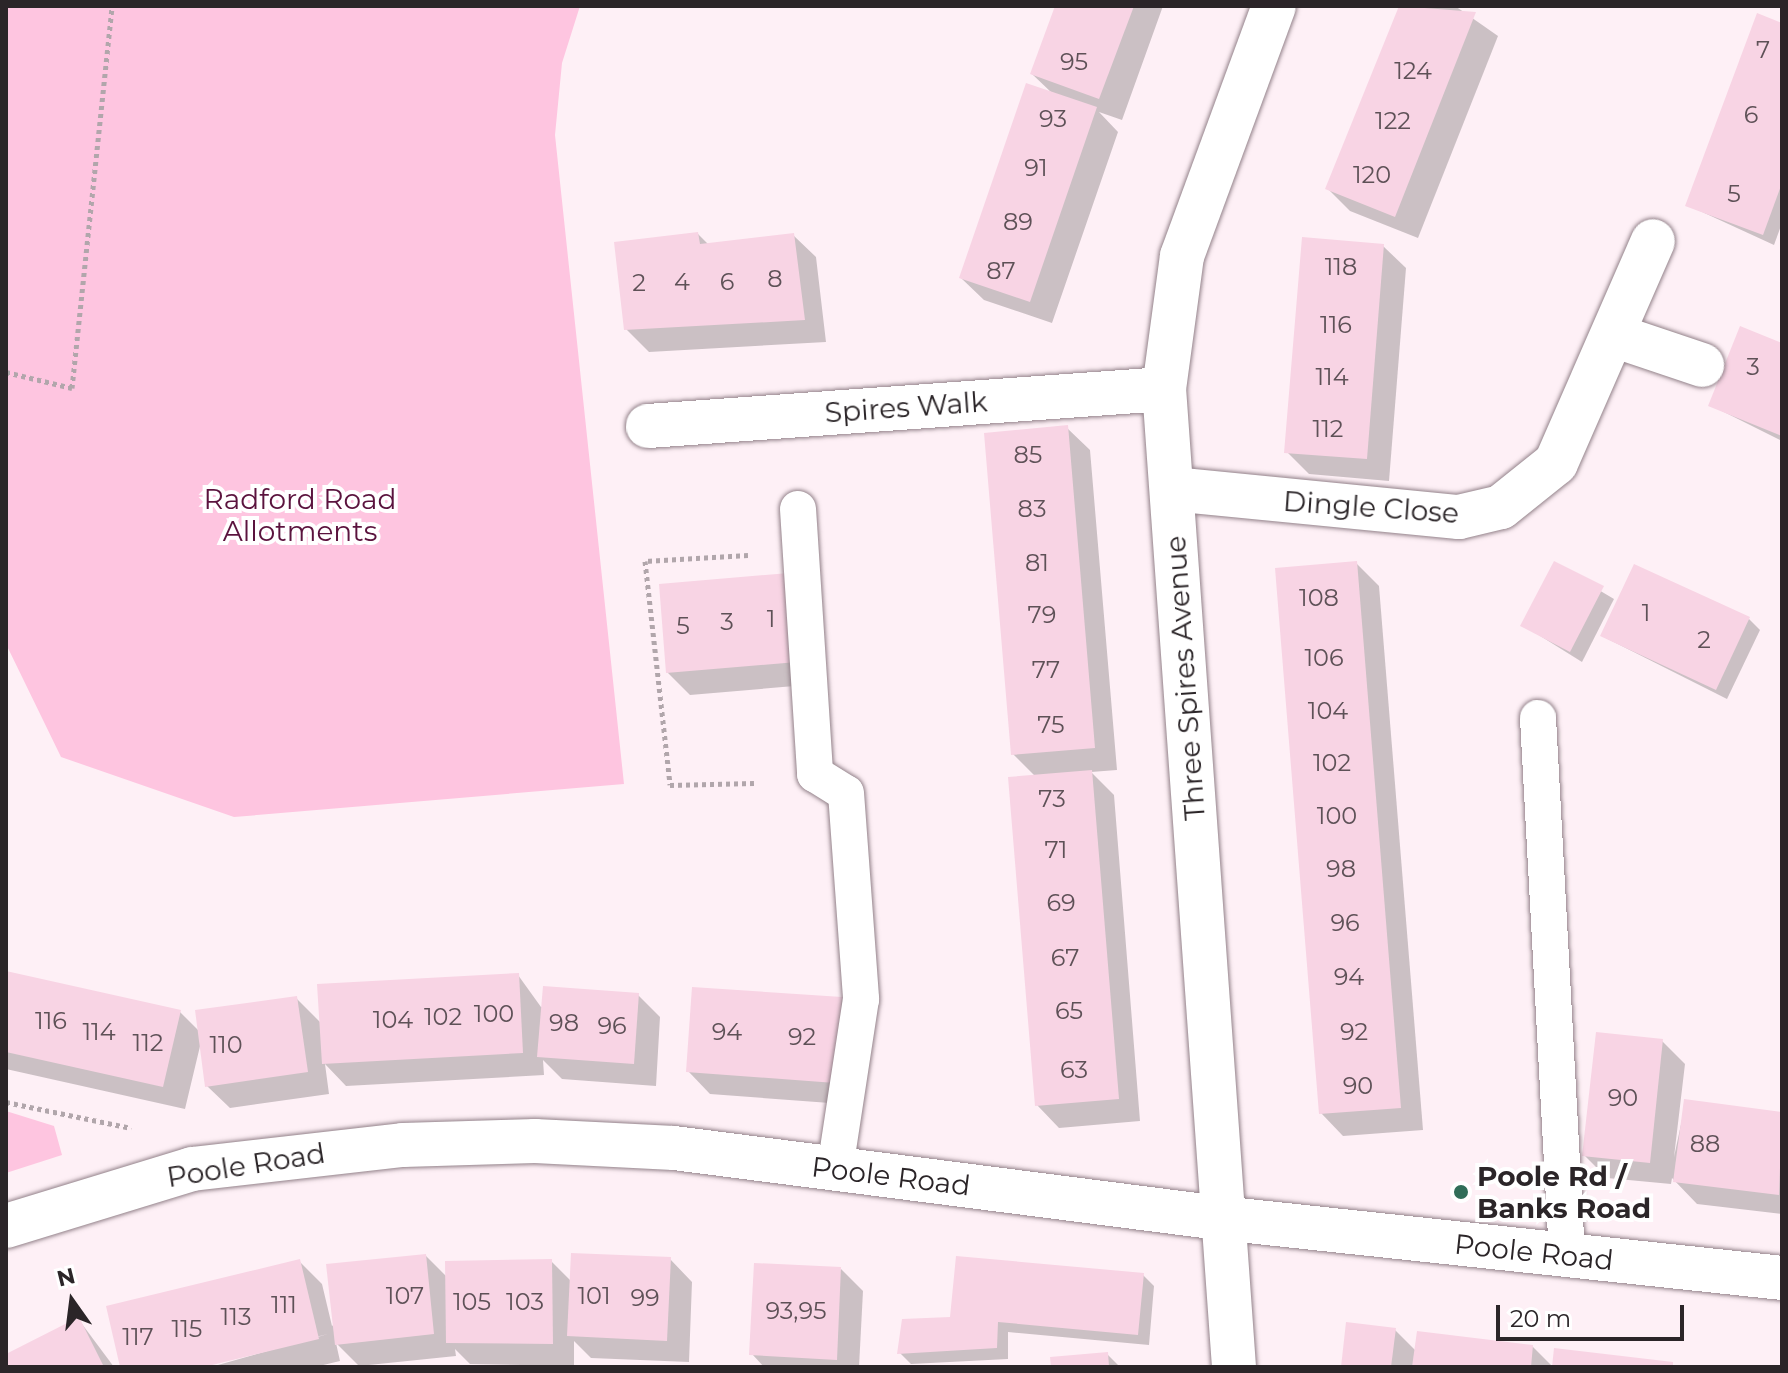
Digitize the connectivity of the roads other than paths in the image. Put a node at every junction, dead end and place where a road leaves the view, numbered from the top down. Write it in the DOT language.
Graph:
graph roads {
  1 [pos="1274,6"];
  2 [pos="1653,241"];
  3 [pos="1613,335"];
  4 [pos="1702,365"];
  5 [pos="1164,389"];
  6 [pos="648,426"];
  7 [pos="1172,489"];
  8 [pos="798,509"];
  9 [pos="1538,718"];
  10 [pos="835,1169"];
  11 [pos="1220,1218"];
  12 [pos="6,1226"];
  13 [pos="1567,1255"];
  14 [pos="1782,1278"];
  15 [pos="1234,1367"];
  1 -- 5 [label="street, Three Spires Avenue"];
  2 -- 3 [label="street, Dingle Close"];
  3 -- 4 [label="street"];
  3 -- 7 [label="street, Dingle Close"];
  5 -- 6 [label="street, Spires Walk"];
  5 -- 7 [label="street, Three Spires Avenue"];
  7 -- 11 [label="street, Three Spires Avenue"];
  8 -- 10 [label="lane"];
  9 -- 13 [label="lane"];
  10 -- 11 [label="street, Poole Road"];
  10 -- 12 [label="street, Poole Road"];
  11 -- 13 [label="street, Poole Road"];
  11 -- 15 [label="street, Three Spires Avenue"];
  13 -- 14 [label="street, Poole Road"];
}
